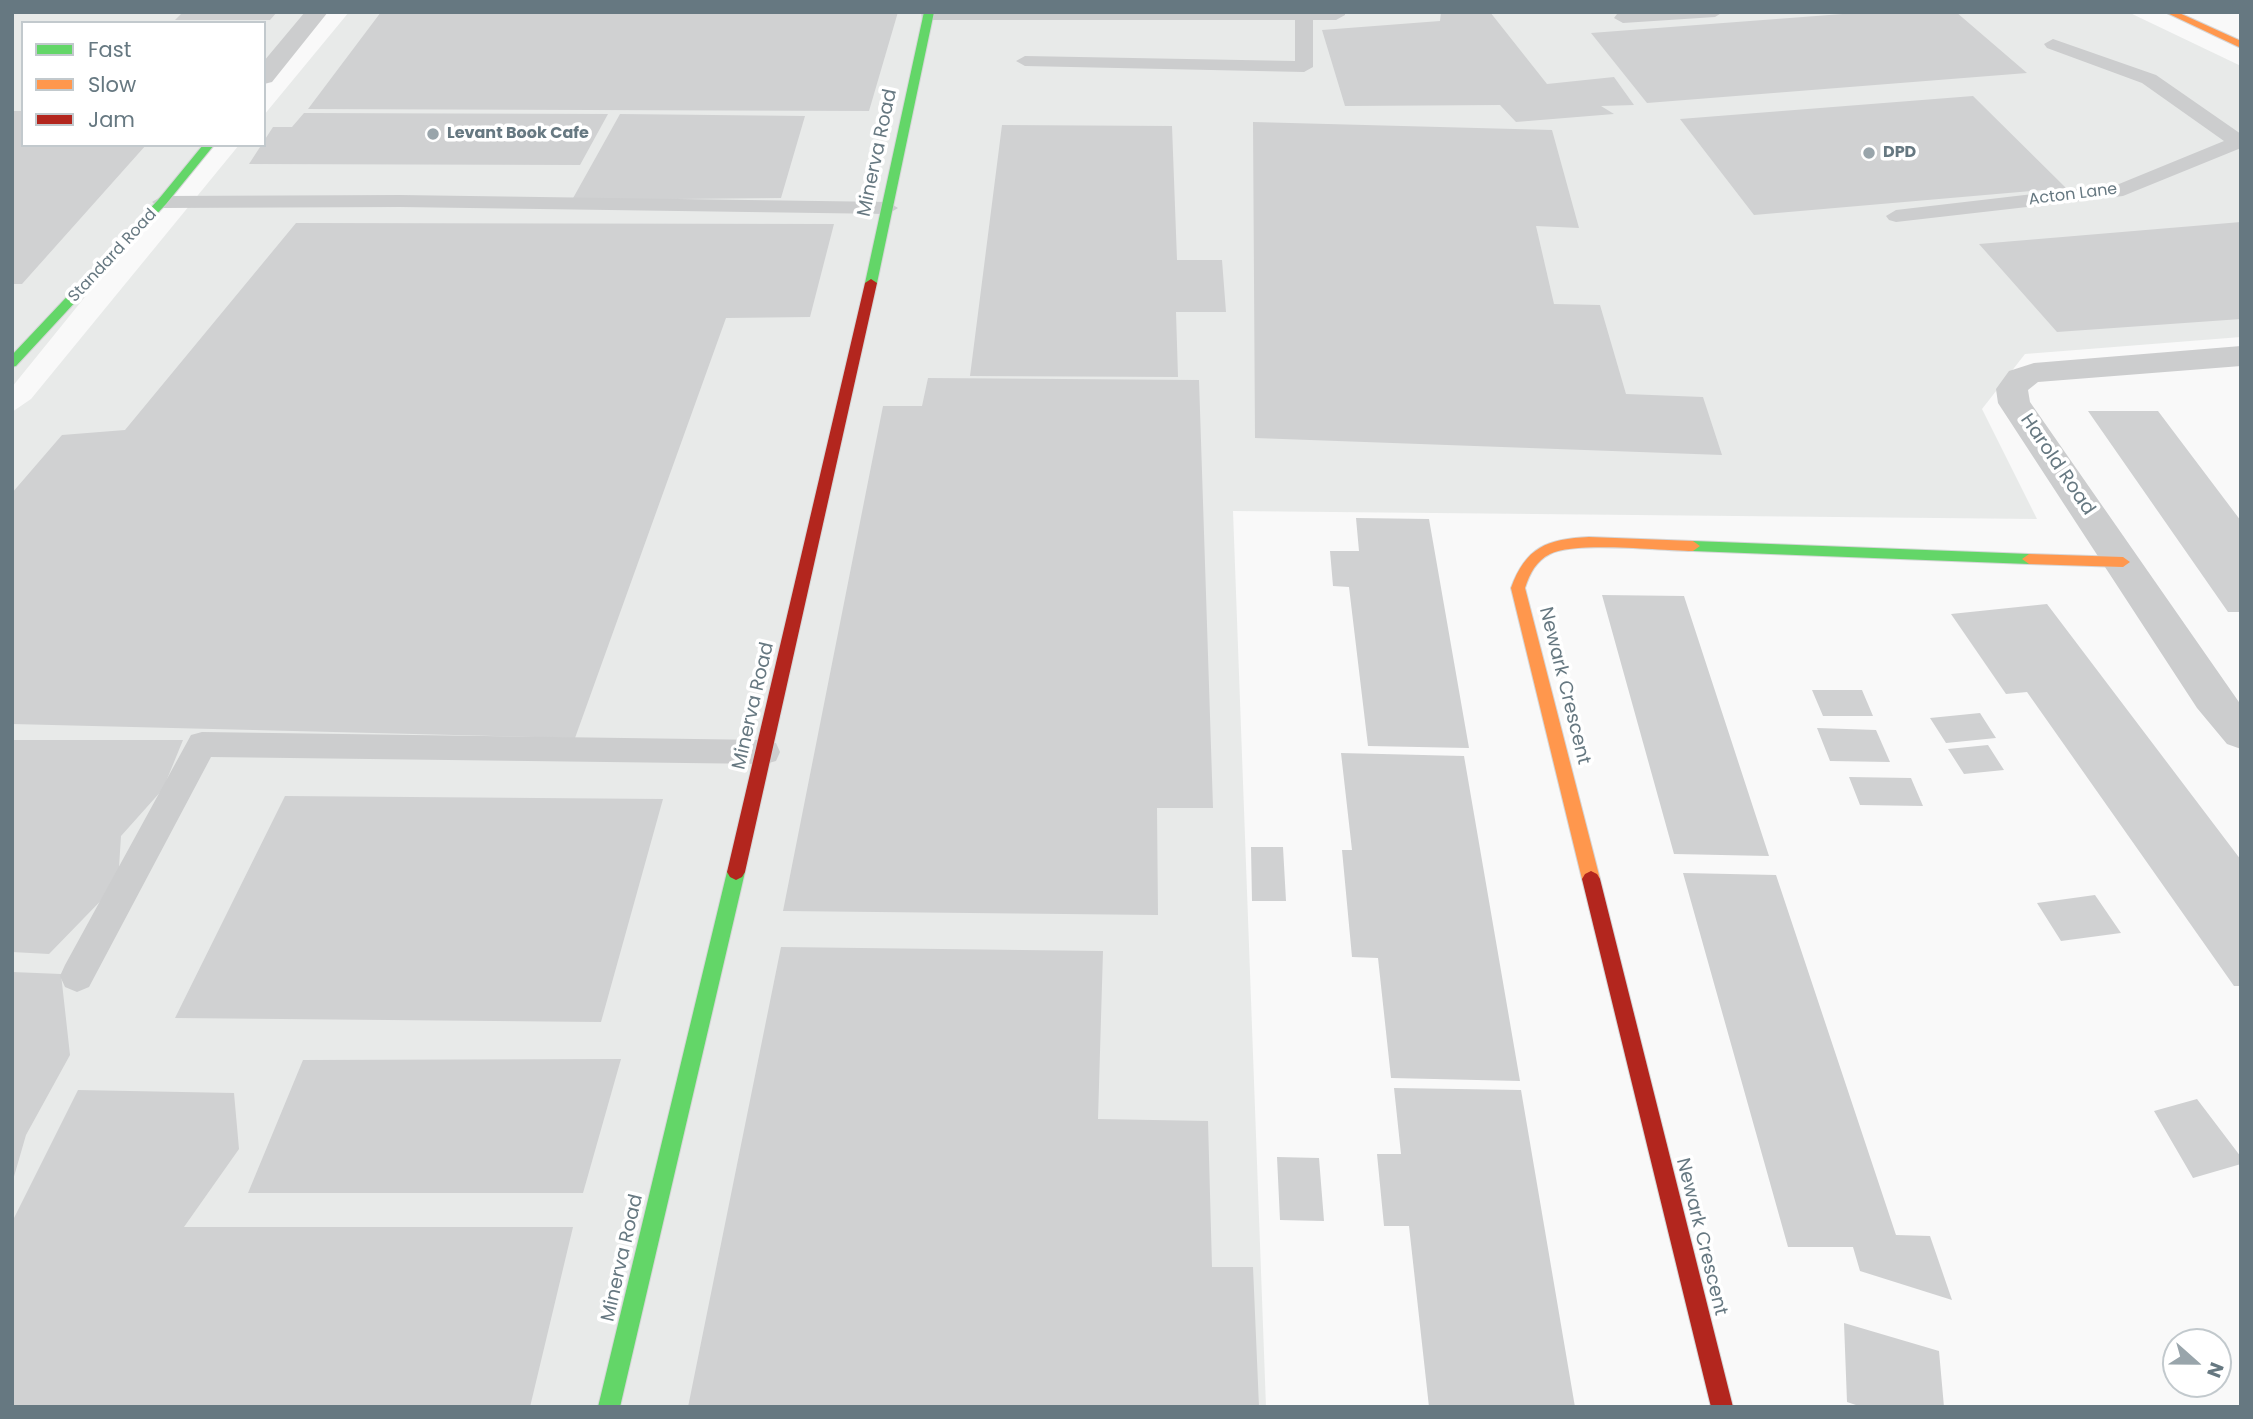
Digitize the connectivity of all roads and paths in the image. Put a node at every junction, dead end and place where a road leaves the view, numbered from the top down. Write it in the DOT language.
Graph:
graph roads {
  1 [pos="317,12"];
  2 [pos="1336,12"];
  3 [pos="1715,12"];
  4 [pos="2169,12"];
  5 [pos="928,13"];
  6 [pos="1304,15"];
  7 [pos="1623,18"];
  8 [pos="2053,44"];
  9 [pos="2241,45"];
  10 [pos="1026,61"];
  11 [pos="266,75"];
  12 [pos="2240,141"];
  13 [pos="207,147"];
  14 [pos="162,202"];
  15 [pos="888,208"];
  16 [pos="1896,216"];
  17 [pos="2241,356"];
  18 [pos="12,363"];
  19 [pos="2123,562"];
  20 [pos="2241,733"];
  21 [pos="765,752"];
  22 [pos="77,976"];
  23 [pos="609,1407"];
  24 [pos="1722,1407"];
  1 -- 11 [label="street"];
  2 -- 6 [label="lane"];
  3 -- 7 [label="lane"];
  4 -- 9 [label="street"];
  5 -- 6 [label="lane"];
  5 -- 15 [label="street, Minerva Road"];
  6 -- 10 [label="lane"];
  8 -- 12 [label="lane"];
  12 -- 16 [label="lane, Acton Lane"];
  13 -- 14 [label="street, Standard Road"];
  14 -- 15 [label="lane"];
  14 -- 18 [label="street, Standard Road"];
  15 -- 21 [label="street, Minerva Road"];
  17 -- 19 [label="street, Harold Road"];
  19 -- 20 [label="street, Harold Road"];
  19 -- 24 [label="street, Newark Crescent"];
  21 -- 22 [label="lane"];
  21 -- 23 [label="street, Minerva Road"];
}
